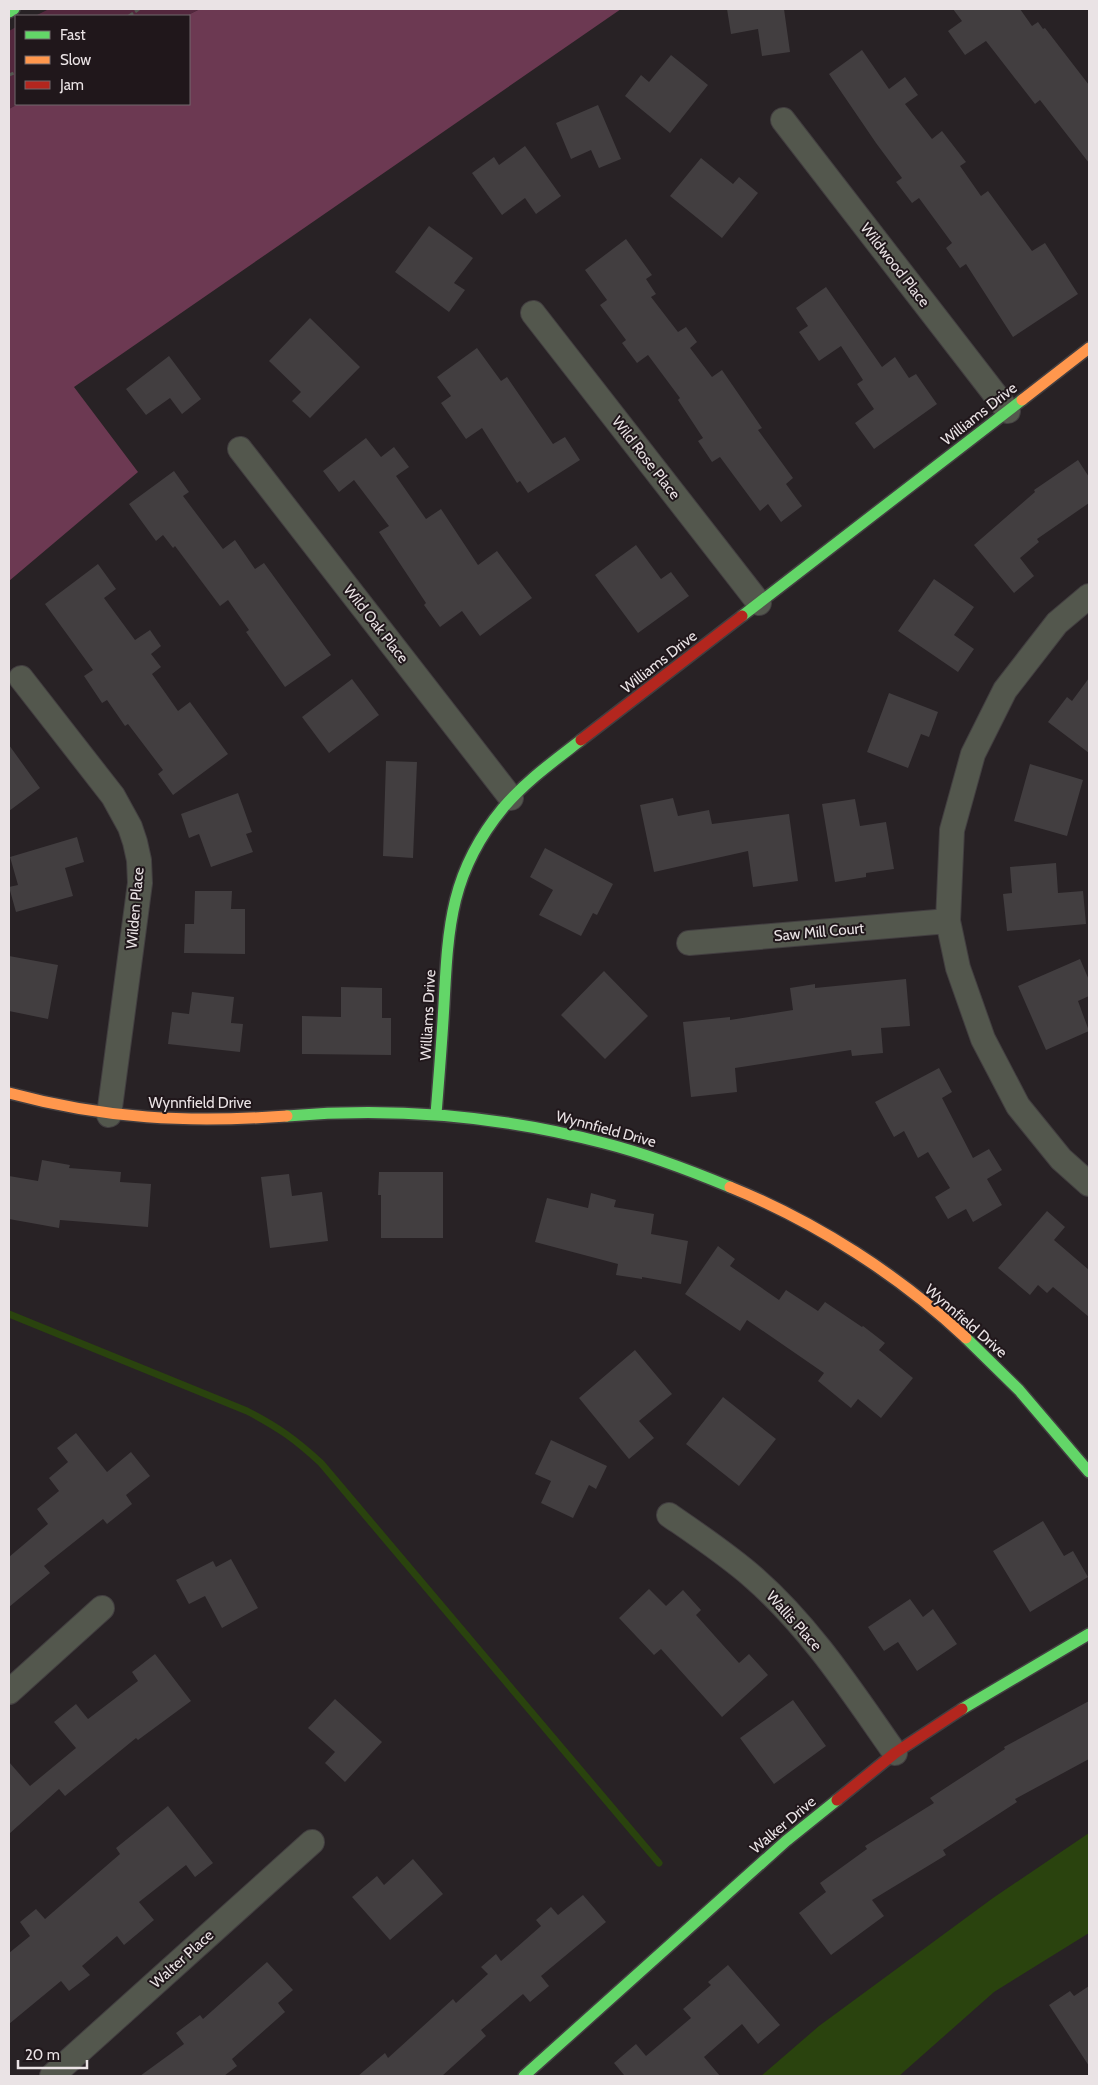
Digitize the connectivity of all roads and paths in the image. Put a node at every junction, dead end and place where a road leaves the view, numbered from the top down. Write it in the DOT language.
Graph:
graph roads {
  1 [pos="14,9"];
  2 [pos="9,12"];
  3 [pos="783,120"];
  4 [pos="534,313"];
  5 [pos="1089,348"];
  6 [pos="1008,411"];
  7 [pos="240,450"];
  8 [pos="1089,596"];
  9 [pos="759,603"];
  10 [pos="21,678"];
  11 [pos="511,798"];
  12 [pos="948,921"];
  13 [pos="689,943"];
  14 [pos="9,1093"];
  15 [pos="436,1114"];
  16 [pos="109,1115"];
  17 [pos="1089,1184"];
  18 [pos="1089,1472"];
  19 [pos="669,1515"];
  20 [pos="102,1608"];
  21 [pos="1089,1634"];
  22 [pos="9,1692"];
  23 [pos="895,1753"];
  24 [pos="312,1842"];
  25 [pos="52,2076"];
  26 [pos="524,2076"];
  1 -- 2 [label="street"];
  3 -- 6 [label="street, Wildwood Place"];
  4 -- 9 [label="street, Wild Rose Place"];
  5 -- 6 [label="street, Williams Drive"];
  6 -- 9 [label="street, Williams Drive"];
  7 -- 11 [label="street, Wild Oak Place"];
  8 -- 12 [label="street"];
  9 -- 11 [label="street, Williams Drive"];
  10 -- 16 [label="street, Wilden Place"];
  11 -- 15 [label="street, Williams Drive"];
  12 -- 13 [label="street, Saw Mill Court"];
  12 -- 17 [label="street"];
  14 -- 16 [label="street, Wynnfield Drive"];
  15 -- 16 [label="street, Wynnfield Drive"];
  15 -- 18 [label="street, Wynnfield Drive"];
  19 -- 23 [label="street, Wallis Place"];
  20 -- 22 [label="street"];
  21 -- 23 [label="street, Walker Drive"];
  23 -- 26 [label="street, Walker Drive"];
  24 -- 25 [label="street, Walter Place"];
}
